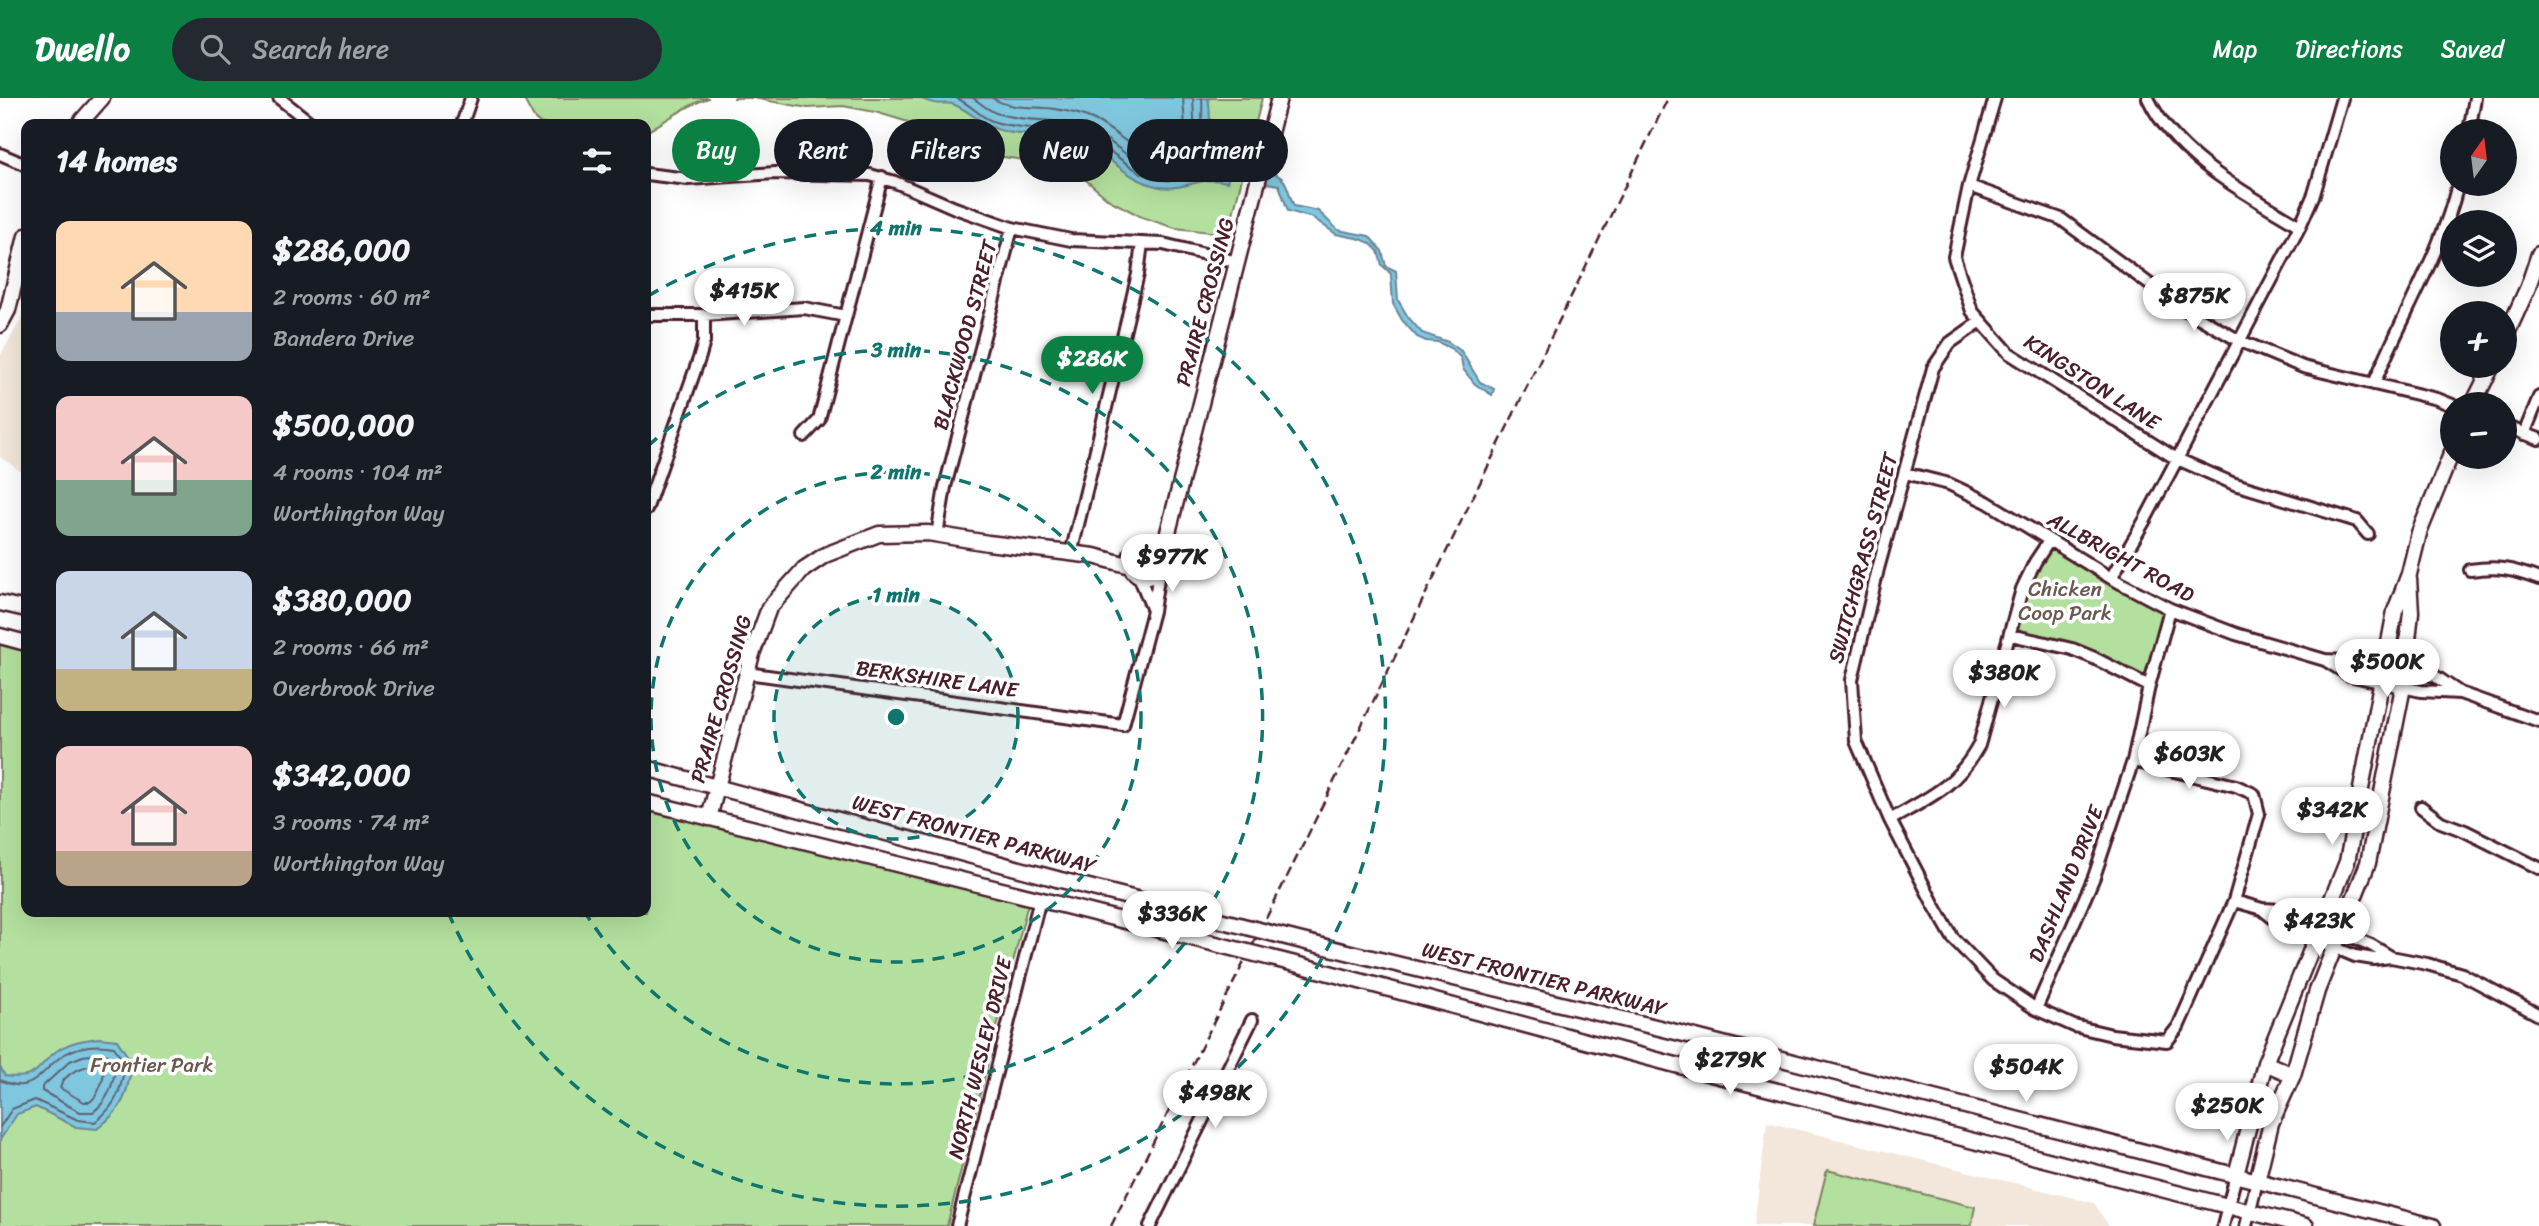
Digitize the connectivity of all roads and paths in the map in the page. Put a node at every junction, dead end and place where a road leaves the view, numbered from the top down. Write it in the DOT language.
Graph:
graph roads {
  1 [pos="102,98"];
  2 [pos="279,98"];
  3 [pos="471,98"];
  4 [pos="1279,98"];
  5 [pos="1995,98"];
  6 [pos="2148,98"];
  7 [pos="2342,98"];
  8 [pos="2475,98"];
  9 [pos="83,119"];
  10 [pos="306,119"];
  11 [pos="464,119"];
  12 [pos="2471,119"];
  13 [pos="0,154"];
  14 [pos="21,163"];
  15 [pos="651,175"];
  16 [pos="882,177"];
  17 [pos="1969,186"];
  18 [pos="2455,196"];
  19 [pos="2300,226"];
  20 [pos="1013,228"];
  21 [pos="1142,243"];
  22 [pos="2539,254"];
  23 [pos="21,257"];
  24 [pos="1238,262"];
  25 [pos="2517,312"];
  26 [pos="651,315"];
  27 [pos="704,315"];
  28 [pos="846,316"];
  29 [pos="1981,321"];
  30 [pos="0,325"];
  31 [pos="2238,340"];
  32 [pos="2374,384"];
  33 [pos="2539,397"];
  34 [pos="2440,400"];
  35 [pos="2517,431"];
  36 [pos="2524,434"];
  37 [pos="804,436"];
  38 [pos="2539,439"];
  39 [pos="2175,458"];
  40 [pos="2445,469"];
  41 [pos="1905,473"];
  42 [pos="651,496"];
  43 [pos="1171,517"];
  44 [pos="937,534"];
  45 [pos="2368,534"];
  46 [pos="2049,541"];
  47 [pos="1150,545"];
  48 [pos="1135,550"];
  49 [pos="1071,554"];
  50 [pos="1094,556"];
  51 [pos="1162,556"];
  52 [pos="2470,570"];
  53 [pos="1135,571"];
  54 [pos="1159,572"];
  55 [pos="2409,574"];
  56 [pos="2111,578"];
  57 [pos="2539,579"];
  58 [pos="0,603"];
  59 [pos="21,608"];
  60 [pos="2169,609"];
  61 [pos="1153,611"];
  62 [pos="2011,635"];
  63 [pos="0,636"];
  64 [pos="21,642"];
  65 [pos="2325,660"];
  66 [pos="2385,666"];
  67 [pos="2405,670"];
  68 [pos="747,673"];
  69 [pos="2382,682"];
  70 [pos="2149,686"];
  71 [pos="2403,687"];
  72 [pos="2460,693"];
  73 [pos="2539,721"];
  74 [pos="2133,761"];
  75 [pos="651,769"];
  76 [pos="718,786"];
  77 [pos="651,803"];
  78 [pos="2421,807"];
  79 [pos="709,818"];
  80 [pos="1890,820"];
  81 [pos="2539,868"];
  82 [pos="1045,901"];
  83 [pos="2234,901"];
  84 [pos="2262,909"];
  85 [pos="2322,925"];
  86 [pos="2340,932"];
  87 [pos="2316,940"];
  88 [pos="2334,947"];
  89 [pos="2391,957"];
  90 [pos="2036,1009"];
  91 [pos="2539,1015"];
  92 [pos="1252,1020"];
  93 [pos="2265,1063"];
  94 [pos="2293,1075"];
  95 [pos="2236,1175"];
  96 [pos="2257,1181"];
  97 [pos="2228,1206"];
  98 [pos="2248,1219"];
  99 [pos="957,1226"];
  100 [pos="1150,1226"];
  101 [pos="2223,1226"];
  102 [pos="2306,1226"];
  103 [pos="2433,1226"];
  1 -- 9 [label="street"];
  2 -- 10 [label="street"];
  3 -- 11 [label="street"];
  4 -- 24 [label="street, PRAIRE CROSSING"];
  5 -- 17 [label="street, KINGSTON LANE"];
  6 -- 19 [label="street"];
  7 -- 19 [label="street"];
  8 -- 12 [label="street"];
  13 -- 14 [label="street"];
  15 -- 16 [label="street"];
  16 -- 20 [label="street"];
  16 -- 28 [label="street"];
  17 -- 29 [label="street, KINGSTON LANE"];
  17 -- 31 [label="street"];
  18 -- 32 [label="street"];
  19 -- 31 [label="street"];
  20 -- 21 [label="street"];
  20 -- 44 [label="street, BLACKWOOD STREET"];
  21 -- 24 [label="street"];
  21 -- 49 [label="street"];
  22 -- 25 [label="street"];
  23 -- 30 [label="street"];
  24 -- 43 [label="street, PRAIRE CROSSING"];
  26 -- 27 [label="street"];
  27 -- 28 [label="street"];
  27 -- 42 [label="street"];
  28 -- 37 [label="street"];
  29 -- 39 [label="street, KINGSTON LANE"];
  29 -- 41 [label="street, SWITCHGRASS STREET"];
  31 -- 32 [label="street"];
  31 -- 39 [label="street"];
  32 -- 34 [label="street"];
  33 -- 36 [label="street"];
  35 -- 36 [label="street"];
  36 -- 38 [label="street"];
  39 -- 45 [label="street, KINGSTON LANE"];
  39 -- 56 [label="street"];
  40 -- 55 [label="street"];
  41 -- 46 [label="street, ALLBRIGHT ROAD"];
  41 -- 80 [label="street, SWITCHGRASS STREET"];
  43 -- 47 [label="street, PRAIRE CROSSING"];
  43 -- 51 [label="street, PRAIRE CROSSING"];
  44 -- 49 [label="street, PRAIRE CROSSING"];
  44 -- 68 [label="street, PRAIRE CROSSING"];
  46 -- 56 [label="street, ALLBRIGHT ROAD"];
  46 -- 62 [label="street"];
  47 -- 48 [label="street"];
  47 -- 51 [label="street"];
  48 -- 50 [label="street, PRAIRE CROSSING"];
  48 -- 53 [label="street"];
  49 -- 50 [label="street, PRAIRE CROSSING"];
  50 -- 53 [label="street, PRAIRE CROSSING"];
  51 -- 54 [label="street"];
  52 -- 57 [label="street"];
  53 -- 54 [label="street"];
  53 -- 61 [label="street"];
  54 -- 61 [label="street"];
  55 -- 66 [label="street"];
  55 -- 67 [label="street"];
  56 -- 60 [label="street, ALLBRIGHT ROAD"];
  58 -- 59 [label="street"];
  60 -- 65 [label="street, ALLBRIGHT ROAD"];
  60 -- 70 [label="street, DASHLAND DRIVE"];
  61 -- 68 [label="street, BERKSHIRE LANE"];
  62 -- 70 [label="street"];
  62 -- 80 [label="street"];
  63 -- 64 [label="street"];
  65 -- 66 [label="street, ALLBRIGHT ROAD"];
  65 -- 69 [label="street, ALLBRIGHT ROAD"];
  66 -- 67 [label="street, ALLBRIGHT ROAD"];
  66 -- 69 [label="street"];
  67 -- 71 [label="street"];
  67 -- 72 [label="street, ALLBRIGHT ROAD"];
  68 -- 76 [label="street, PRAIRE CROSSING"];
  69 -- 71 [label="street, ALLBRIGHT ROAD"];
  69 -- 85 [label="street"];
  70 -- 74 [label="street, DASHLAND DRIVE"];
  71 -- 72 [label="street, ALLBRIGHT ROAD"];
  71 -- 86 [label="street"];
  72 -- 73 [label="street, ALLBRIGHT ROAD"];
  74 -- 83 [label="street"];
  74 -- 90 [label="street, DASHLAND DRIVE"];
  75 -- 76 [label="street, WEST FRONTIER PARKWAY"];
  76 -- 79 [label="street, PRAIRE CROSSING"];
  76 -- 95 [label="street, WEST FRONTIER PARKWAY, bridge"];
  77 -- 79 [label="street"];
  78 -- 81 [label="street"];
  79 -- 82 [label="street"];
  80 -- 90 [label="street, SWITCHGRASS STREET"];
  82 -- 97 [label="street, bridge"];
  82 -- 99 [label="street, NORTH WESLEY DRIVE"];
  83 -- 84 [label="street"];
  83 -- 90 [label="street, SWITCHGRASS STREET"];
  84 -- 85 [label="street"];
  84 -- 87 [label="street"];
  85 -- 86 [label="street"];
  85 -- 87 [label="street"];
  86 -- 88 [label="street"];
  86 -- 89 [label="street"];
  87 -- 88 [label="street"];
  87 -- 93 [label="street"];
  88 -- 89 [label="street"];
  88 -- 94 [label="street"];
  89 -- 91 [label="street"];
  92 -- 100 [label="street"];
  93 -- 94 [label="street"];
  93 -- 95 [label="street"];
  94 -- 96 [label="street"];
  95 -- 96 [label="street, WEST FRONTIER PARKWAY"];
  95 -- 97 [label="street"];
  96 -- 98 [label="street"];
  96 -- 103 [label="street, WEST FRONTIER PARKWAY"];
  97 -- 98 [label="street"];
  97 -- 101 [label="street"];
  98 -- 102 [label="street"];
}
